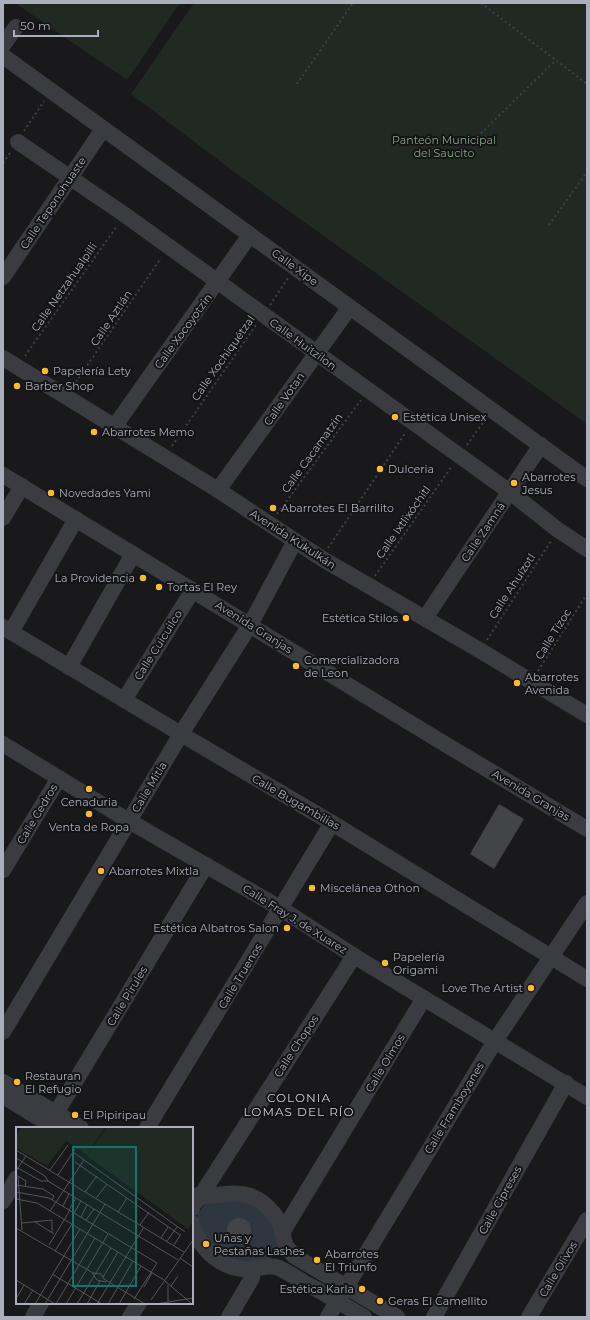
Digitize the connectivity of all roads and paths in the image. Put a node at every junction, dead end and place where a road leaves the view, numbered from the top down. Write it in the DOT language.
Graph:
graph roads {
  1 [pos="354,3"];
  2 [pos="481,3"];
  3 [pos="16,27"];
  4 [pos="3,45"];
  5 [pos="3,56"];
  6 [pos="556,60"];
  7 [pos="297,84"];
  8 [pos="587,84"];
  9 [pos="51,90"];
  10 [pos="103,129"];
  11 [pos="18,142"];
  12 [pos="470,144"];
  13 [pos="3,163"];
  14 [pos="587,172"];
  15 [pos="70,178"];
  16 [pos="125,215"];
  17 [pos="549,225"];
  18 [pos="250,235"];
  19 [pos="169,247"];
  20 [pos="295,268"];
  21 [pos="3,277"];
  22 [pos="218,282"];
  23 [pos="350,307"];
  24 [pos="263,315"];
  25 [pos="316,353"];
  26 [pos="3,358"];
  27 [pos="17,368"];
  28 [pos="368,391"];
  29 [pos="66,397"];
  30 [pos="492,410"];
  31 [pos="412,423"];
  32 [pos="114,427"];
  33 [pos="541,445"];
  34 [pos="459,456"];
  35 [pos="164,458"];
  36 [pos="3,475"];
  37 [pos="587,479"];
  38 [pos="22,486"];
  39 [pos="218,490"];
  40 [pos="510,492"];
  41 [pos="3,518"];
  42 [pos="76,519"];
  43 [pos="269,524"];
  44 [pos="558,530"];
  45 [pos="295,541"];
  46 [pos="587,549"];
  47 [pos="133,554"];
  48 [pos="321,558"];
  49 [pos="369,585"];
  50 [pos="193,590"];
  51 [pos="587,594"];
  52 [pos="425,618"];
  53 [pos="250,625"];
  54 [pos="7,629"];
  55 [pos="481,651"];
  56 [pos="69,667"];
  57 [pos="532,682"];
  58 [pos="124,700"];
  59 [pos="587,715"];
  60 [pos="181,734"];
  61 [pos="3,744"];
  62 [pos="59,778"];
  63 [pos="129,820"];
  64 [pos="332,823"];
  65 [pos="587,829"];
  66 [pos="206,865"];
  67 [pos="3,870"];
  68 [pos="587,903"];
  69 [pos="280,908"];
  70 [pos="354,956"];
  71 [pos="552,957"];
  72 [pos="587,979"];
  73 [pos="424,998"];
  74 [pos="3,1032"];
  75 [pos="495,1041"];
  76 [pos="3,1082"];
  77 [pos="566,1083"];
  78 [pos="3,1096"];
  79 [pos="587,1097"];
  80 [pos="52,1123"];
  81 [pos="75,1127"];
  82 [pos="149,1127"];
  83 [pos="16,1180"];
  84 [pos="195,1200"];
  85 [pos="3,1201"];
  86 [pos="587,1220"];
  87 [pos="193,1225"];
  88 [pos="283,1231"];
  89 [pos="287,1247"];
  90 [pos="260,1267"];
  91 [pos="346,1286"];
  92 [pos="338,1301"];
  93 [pos="40,1304"];
  94 [pos="138,1304"];
  95 [pos="33,1317"];
  96 [pos="130,1317"];
  97 [pos="229,1317"];
  98 [pos="328,1317"];
  99 [pos="364,1317"];
  100 [pos="397,1317"];
  101 [pos="434,1317"];
  102 [pos="529,1317"];
  1 -- 7 [label="path"];
  2 -- 6 [label="path"];
  3 -- 4 [label="street"];
  5 -- 9 [label="street, Calle Xipe"];
  6 -- 8 [label="path"];
  6 -- 12 [label="path"];
  9 -- 10 [label="street, Calle Xipe"];
  9 -- 11 [label="path"];
  10 -- 15 [label="street, Calle Teponohuaste"];
  10 -- 18 [label="street, Calle Xipe"];
  11 -- 13 [label="path"];
  11 -- 15 [label="street, Calle Huitzilon"];
  14 -- 17 [label="path"];
  15 -- 16 [label="street, Calle Huitzilon"];
  15 -- 21 [label="street, Calle Teponohuaste"];
  16 -- 19 [label="street, Calle Huitzilon"];
  16 -- 27 [label="path, Calle Netzahualpilli"];
  18 -- 20 [label="street, Calle Xipe"];
  18 -- 22 [label="street, Calle Xocoyotzin"];
  19 -- 22 [label="street, Calle Huitzilon"];
  19 -- 29 [label="path, Calle Aztlán"];
  20 -- 23 [label="street, Calle Xipe"];
  20 -- 24 [label="path, Calle Xochiquétzal"];
  22 -- 24 [label="street, Calle Huitzilon"];
  22 -- 32 [label="street, Calle Xocoyotzin"];
  23 -- 25 [label="street, Calle Votan"];
  23 -- 30 [label="street, Calle Xipe"];
  24 -- 25 [label="street, Calle Huitzilon"];
  24 -- 35 [label="path, Calle Xochiquétzal"];
  25 -- 28 [label="street, Calle Huitzilon"];
  25 -- 39 [label="street, Calle Votan"];
  26 -- 27 [label="street, Avenida Kukulkán"];
  27 -- 29 [label="street, Avenida Kukulkán"];
  28 -- 31 [label="street, Calle Huitzilon"];
  28 -- 43 [label="path, Calle Cacamatzin"];
  29 -- 32 [label="street, Avenida Kukulkán"];
  30 -- 33 [label="street, Calle Xipe"];
  30 -- 34 [label="path, Calle Ixtlixóchitl"];
  31 -- 34 [label="street, Calle Huitzilon"];
  31 -- 48 [label="path"];
  32 -- 35 [label="street, Avenida Kukulkán"];
  33 -- 37 [label="street, Calle Xipe"];
  33 -- 40 [label="street, Calle Zamná"];
  34 -- 40 [label="street, Calle Huitzilon"];
  34 -- 49 [label="path, Calle Ixtlixóchitl"];
  35 -- 39 [label="street, Avenida Kukulkán"];
  36 -- 38 [label="street, Avenida Granjas"];
  38 -- 41 [label="street"];
  38 -- 42 [label="street, Avenida Granjas"];
  39 -- 43 [label="street, Avenida Kukulkán"];
  40 -- 44 [label="street, Calle Huitzilon"];
  40 -- 52 [label="street, Calle Zamná"];
  42 -- 47 [label="street, Avenida Granjas"];
  42 -- 54 [label="street"];
  43 -- 45 [label="street, Avenida Kukulkán"];
  44 -- 46 [label="street, Calle Huitzilon"];
  44 -- 55 [label="path, Calle Ahuízotl"];
  45 -- 48 [label="street, Avenida Kukulkán"];
  45 -- 53 [label="street, Calle Mitla"];
  47 -- 50 [label="street, Avenida Granjas"];
  47 -- 56 [label="street"];
  48 -- 49 [label="street, Avenida Kukulkán"];
  49 -- 52 [label="street, Avenida Kukulkán"];
  50 -- 53 [label="street, Avenida Granjas"];
  50 -- 58 [label="street, Calle Cuicuilco"];
  51 -- 57 [label="path, Calle Tízoc"];
  52 -- 55 [label="street, Avenida Kukulkán"];
  53 -- 60 [label="street, Calle Mitla"];
  53 -- 65 [label="street, Avenida Granjas"];
  54 -- 56 [label="street, Calle Bugambilias"];
  55 -- 57 [label="street, Avenida Kukulkán"];
  56 -- 58 [label="street, Calle Bugambilias"];
  57 -- 59 [label="street, Avenida Kukulkán"];
  58 -- 60 [label="street, Calle Bugambilias"];
  60 -- 63 [label="street, Calle Mitla"];
  60 -- 64 [label="street, Calle Bugambilias"];
  61 -- 62 [label="street, Calle Fray J. de Xuarez"];
  62 -- 63 [label="street, Calle Fray J. de Xuarez"];
  62 -- 67 [label="street, Calle Cedros"];
  63 -- 66 [label="street, Calle Fray J. de Xuarez"];
  63 -- 74 [label="street, Calle Mitla"];
  64 -- 69 [label="street, Calle Truenos"];
  64 -- 71 [label="street, Calle Bugambilias"];
  66 -- 69 [label="street, Calle Fray J. de Xuarez"];
  66 -- 80 [label="street, Calle Pirules"];
  68 -- 71 [label="street, Calle Framboyanes"];
  69 -- 70 [label="street, Calle Fray J. de Xuarez"];
  69 -- 82 [label="street, Calle Truenos"];
  70 -- 73 [label="street, Calle Fray J. de Xuarez"];
  70 -- 84 [label="street, Calle Chopos"];
  71 -- 72 [label="street, Calle Bugambilias"];
  71 -- 75 [label="street, Calle Framboyanes"];
  73 -- 75 [label="street, Calle Fray J. de Xuarez"];
  73 -- 88 [label="street, Calle Olmos"];
  75 -- 77 [label="street, Calle Fray J. de Xuarez"];
  75 -- 91 [label="street, Calle Framboyanes"];
  76 -- 80 [label="street"];
  77 -- 79 [label="street, Calle Fray J. de Xuarez"];
  77 -- 101 [label="street, Calle Cipreses"];
  78 -- 80 [label="street"];
  80 -- 81 [label="street"];
  83 -- 85 [label="street"];
  84 -- 88 [label="street"];
  86 -- 102 [label="street, Calle Olivos"];
  87 -- 90 [label="street"];
  88 -- 89 [label="street"];
  89 -- 90 [label="street"];
  89 -- 91 [label="street"];
  90 -- 92 [label="street"];
  90 -- 97 [label="street"];
  91 -- 92 [label="street, Calle Framboyanes"];
  91 -- 100 [label="street"];
  92 -- 98 [label="street, Calle Framboyanes"];
  92 -- 99 [label="street"];
  93 -- 95 [label="street"];
  94 -- 96 [label="street"];
}
